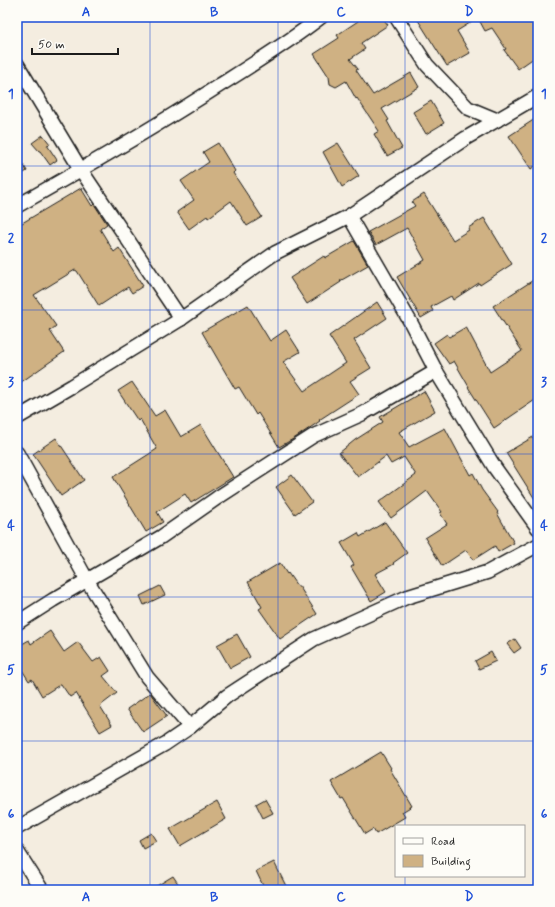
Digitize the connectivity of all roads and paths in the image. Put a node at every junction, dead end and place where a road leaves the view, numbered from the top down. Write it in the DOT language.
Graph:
graph roads {
  1 [pos="321,17"];
  2 [pos="396,17"];
  3 [pos="17,64"];
  4 [pos="538,96"];
  5 [pos="497,120"];
  6 [pos="81,170"];
  7 [pos="17,206"];
  8 [pos="349,216"];
  9 [pos="181,319"];
  10 [pos="436,371"];
  11 [pos="17,418"];
  12 [pos="17,453"];
  13 [pos="538,528"];
  14 [pos="538,545"];
  15 [pos="87,580"];
  16 [pos="17,624"];
  17 [pos="190,727"];
  18 [pos="17,828"];
  19 [pos="17,851"];
  20 [pos="42,890"];
  1 -- 6 [label="street"];
  2 -- 5 [label="street"];
  3 -- 6 [label="street"];
  4 -- 5 [label="street"];
  5 -- 8 [label="street"];
  6 -- 7 [label="street"];
  6 -- 9 [label="street"];
  8 -- 9 [label="street"];
  8 -- 10 [label="street"];
  9 -- 11 [label="street"];
  10 -- 13 [label="street"];
  10 -- 15 [label="street"];
  12 -- 15 [label="street"];
  14 -- 17 [label="street"];
  15 -- 16 [label="street"];
  15 -- 17 [label="street"];
  17 -- 18 [label="street"];
  19 -- 20 [label="street"];
}
